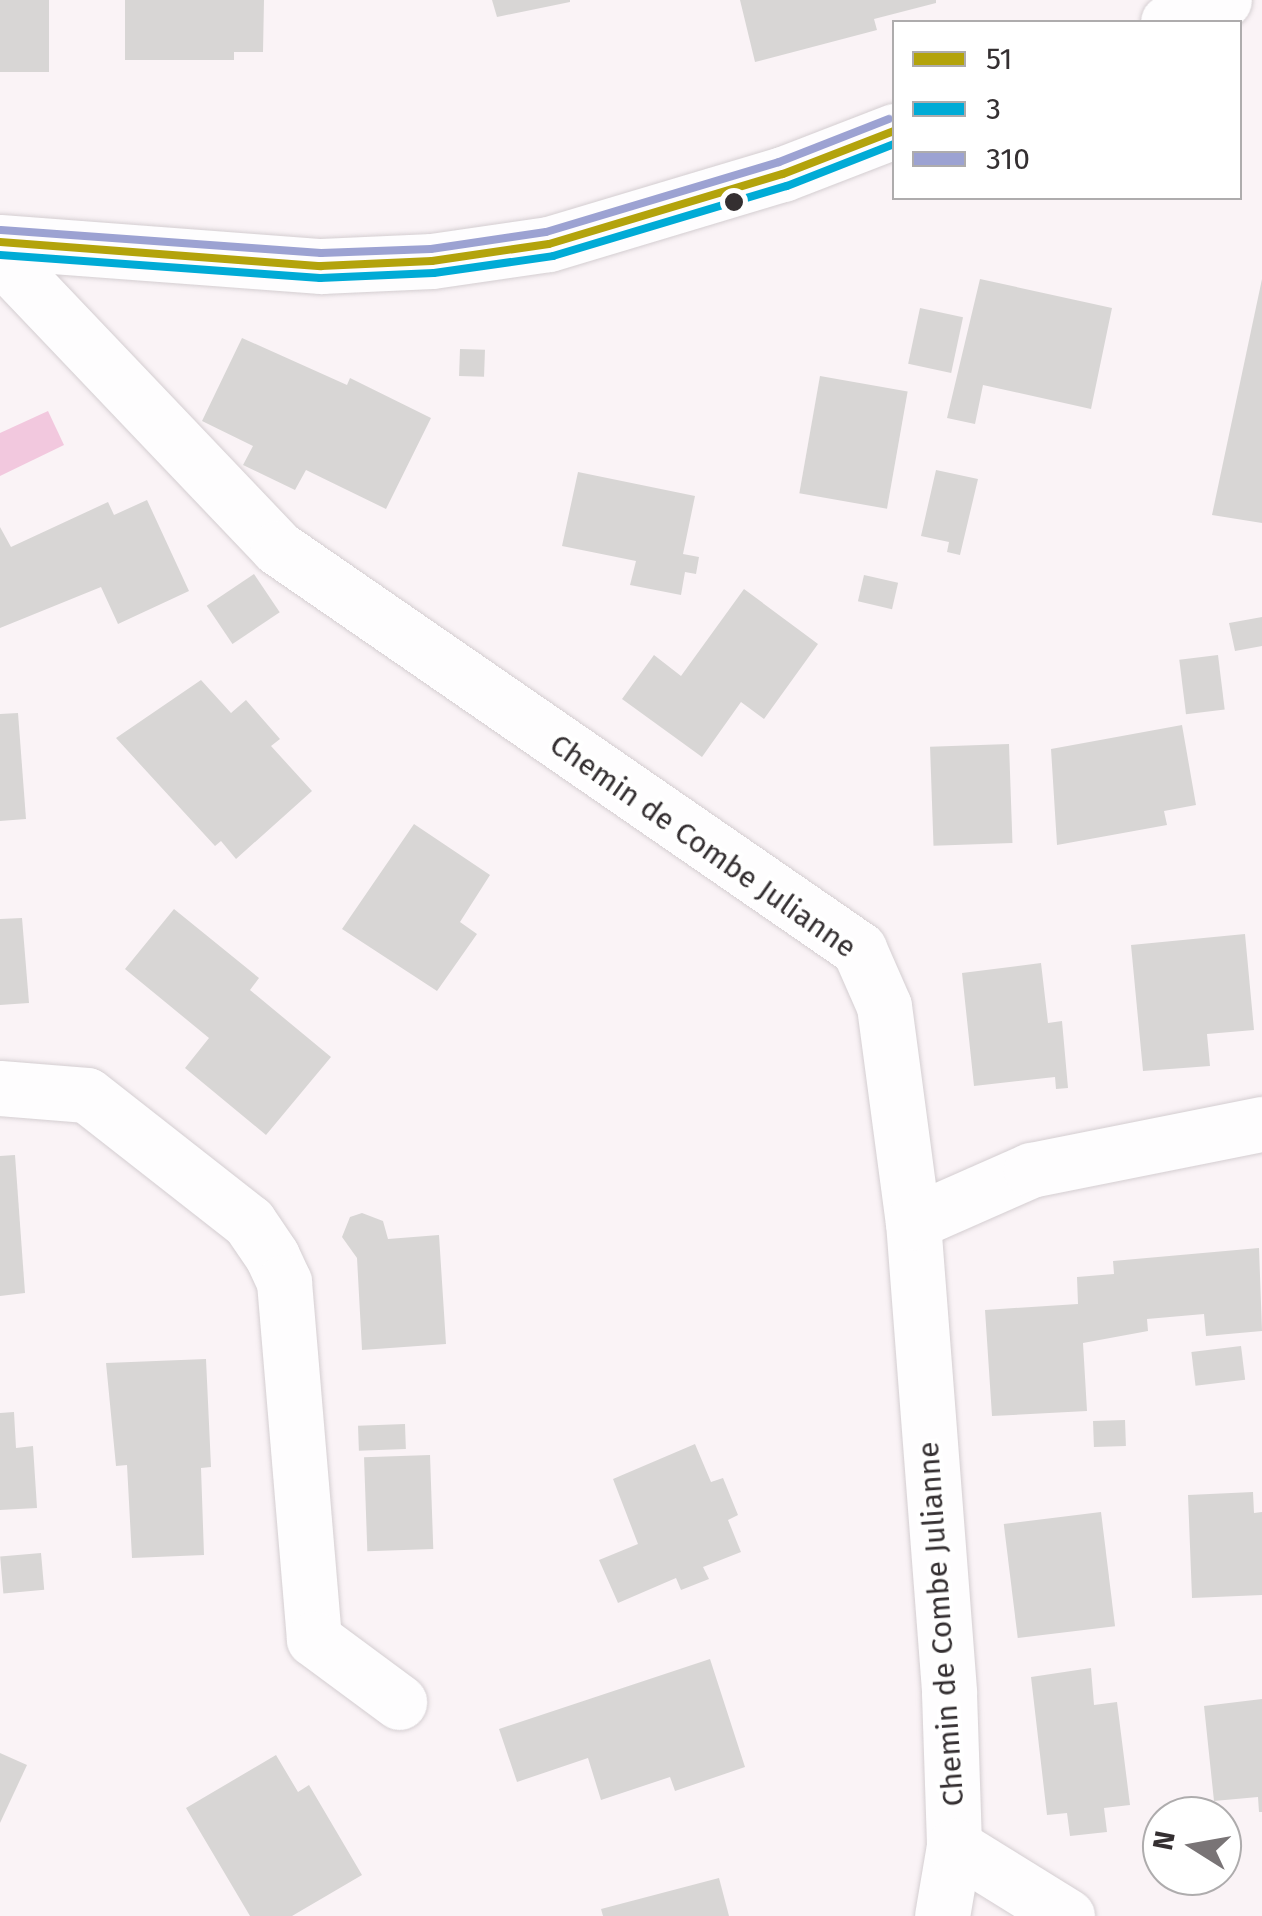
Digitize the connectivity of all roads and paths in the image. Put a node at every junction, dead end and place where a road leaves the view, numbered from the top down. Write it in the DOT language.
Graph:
graph roads {
  1 [pos="1224,0"];
  2 [pos="1173,20"];
  3 [pos="892,132"];
  4 [pos="0,242"];
  5 [pos="0,256"];
  6 [pos="0,1088"];
  7 [pos="1262,1124"];
  8 [pos="913,1222"];
  9 [pos="399,1702"];
  10 [pos="954,1846"];
  11 [pos="942,1916"];
  12 [pos="1066,1916"];
  1 -- 2 [label="street"];
  3 -- 4 [label="street"];
  5 -- 8 [label="street, Chemin de Combe Julianne"];
  6 -- 9 [label="street"];
  7 -- 8 [label="street"];
  8 -- 10 [label="street, Chemin de Combe Julianne"];
  10 -- 11 [label="street, Chemin de Combe Julianne"];
  10 -- 12 [label="street"];
}
